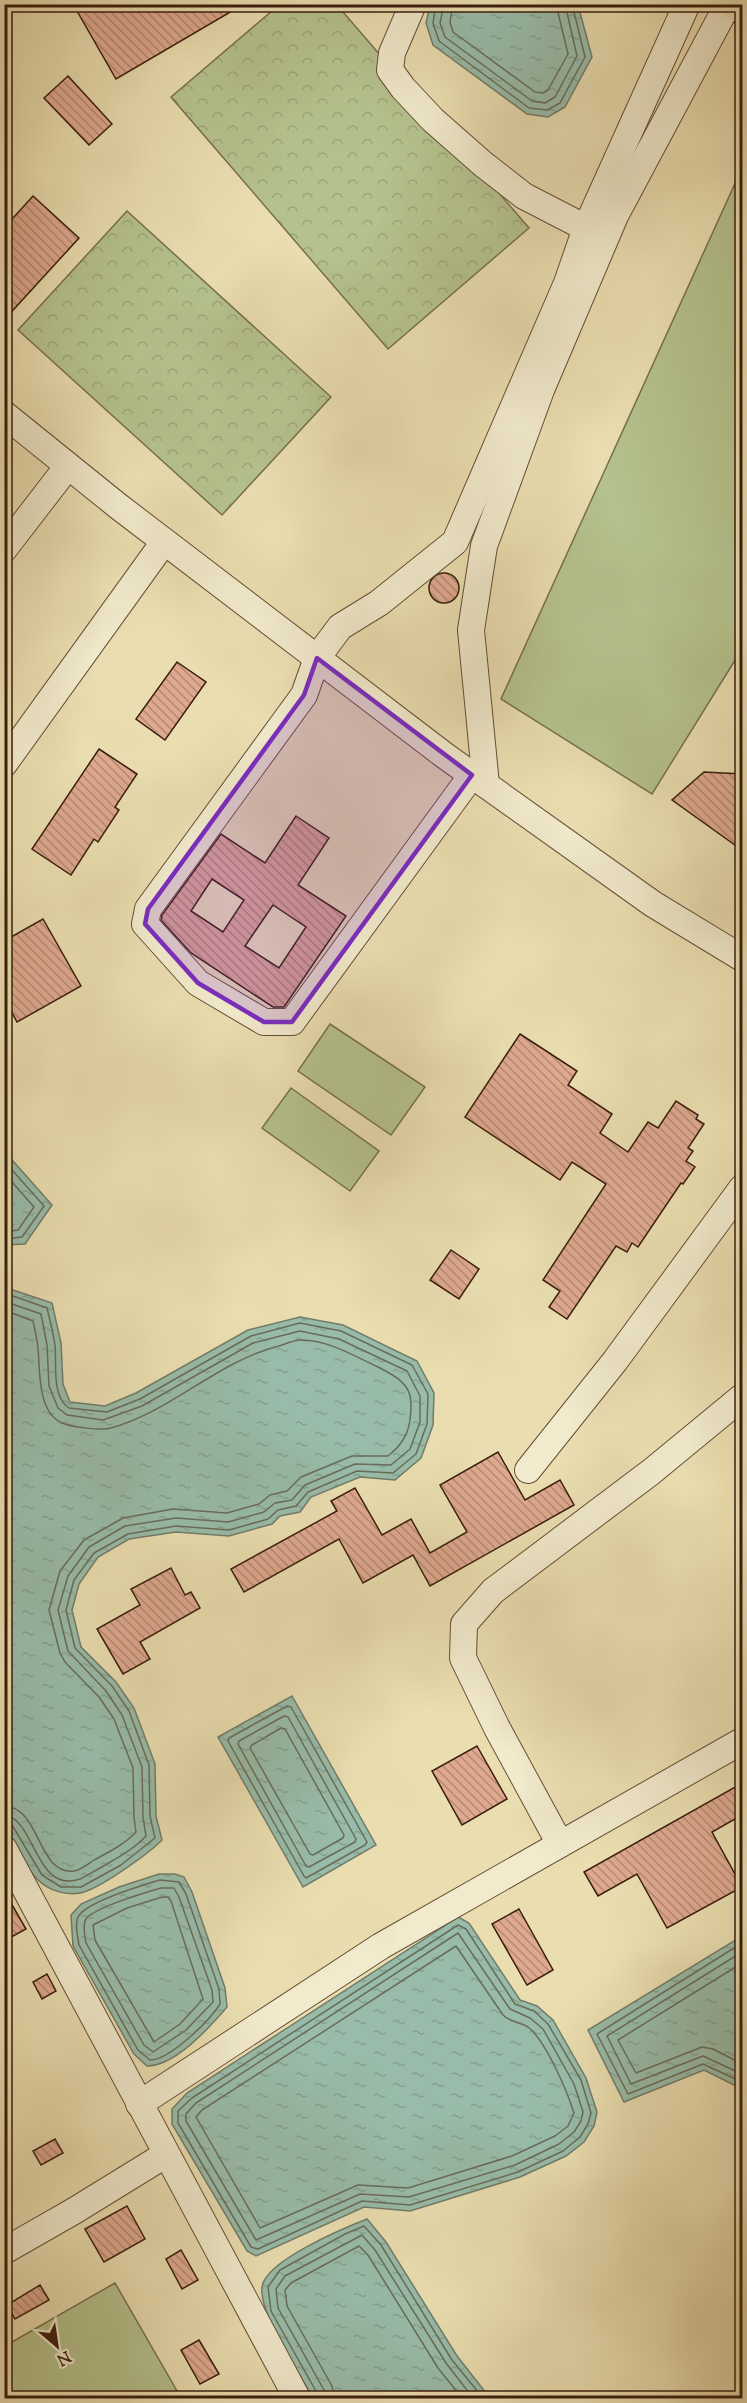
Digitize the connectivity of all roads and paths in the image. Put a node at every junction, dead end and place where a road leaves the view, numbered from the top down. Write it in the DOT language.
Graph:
graph roads {
  1 [pos="413,4"];
  2 [pos="687,4"];
  3 [pos="728,4"];
  4 [pos="737,4"];
  5 [pos="742,7"];
  6 [pos="586,228"];
  7 [pos="4,414"];
  8 [pos="68,466"];
  9 [pos="165,542"];
  10 [pos="4,549"];
  11 [pos="317,658"];
  12 [pos="4,764"];
  13 [pos="479,780"];
  14 [pos="742,958"];
  15 [pos="742,1188"];
  16 [pos="742,1397"];
  17 [pos="528,1470"];
  18 [pos="742,1741"];
  19 [pos="560,1844"];
  20 [pos="4,1849"];
  21 [pos="139,2104"];
  22 [pos="165,2155"];
  23 [pos="4,2251"];
  24 [pos="297,2398"];
  1 -- 6 [label="street"];
  2 -- 6 [label="street"];
  3 -- 13 [label="street"];
  4 -- 5 [label="highway"];
  6 -- 11 [label="street"];
  7 -- 8 [label="street"];
  8 -- 9 [label="street"];
  8 -- 10 [label="street"];
  9 -- 11 [label="street"];
  9 -- 12 [label="street"];
  11 -- 13 [label="street"];
  11 -- 13 [label="street"];
  13 -- 14 [label="street"];
  15 -- 17 [label="street"];
  16 -- 19 [label="street"];
  18 -- 19 [label="street"];
  19 -- 21 [label="street"];
  20 -- 21 [label="street"];
  21 -- 22 [label="street"];
  22 -- 23 [label="street"];
  22 -- 24 [label="street"];
}
